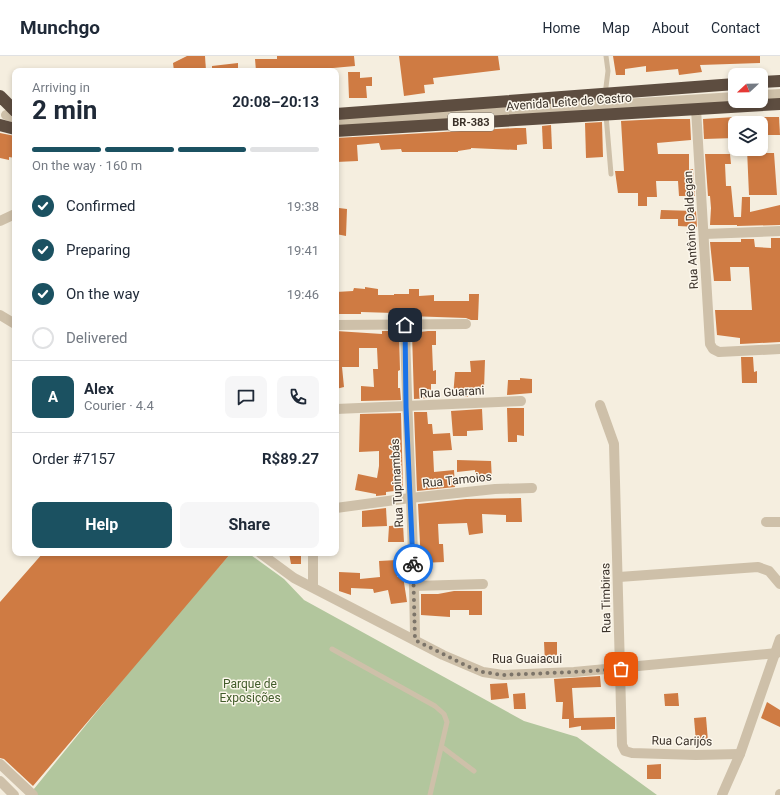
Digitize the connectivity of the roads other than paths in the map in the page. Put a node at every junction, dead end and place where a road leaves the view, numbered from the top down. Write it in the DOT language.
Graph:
graph roads {
  1 [pos="606,56"];
  2 [pos="780,81"];
  3 [pos="768,82"];
  4 [pos="728,85"];
  5 [pos="780,94"];
  6 [pos="768,95"];
  7 [pos="0,96"];
  8 [pos="728,97"];
  9 [pos="605,104"];
  10 [pos="780,104"];
  11 [pos="696,109"];
  12 [pos="339,114"];
  13 [pos="8,115"];
  14 [pos="339,122"];
  15 [pos="339,131"];
  16 [pos="611,174"];
  17 [pos="12,215"];
  18 [pos="0,221"];
  19 [pos="780,231"];
  20 [pos="704,234"];
  21 [pos="0,315"];
  22 [pos="12,322"];
  23 [pos="466,324"];
  24 [pos="339,325"];
  25 [pos="405,325"];
  26 [pos="780,349"];
  27 [pos="521,401"];
  28 [pos="600,405"];
  29 [pos="406,407"];
  30 [pos="339,409"];
  31 [pos="532,488"];
  32 [pos="410,498"];
  33 [pos="339,508"];
  34 [pos="766,522"];
  35 [pos="780,522"];
  36 [pos="264,556"];
  37 [pos="313,556"];
  38 [pos="619,577"];
  39 [pos="483,584"];
  40 [pos="780,584"];
  41 [pos="414,586"];
  42 [pos="313,587"];
  43 [pos="780,639"];
  44 [pos="415,640"];
  45 [pos="332,649"];
  46 [pos="777,653"];
  47 [pos="621,669"];
  48 [pos="442,747"];
  49 [pos="625,751"];
  50 [pos="740,754"];
  51 [pos="0,764"];
  52 [pos="8,771"];
  53 [pos="474,771"];
  54 [pos="0,781"];
  55 [pos="14,795"];
  56 [pos="33,795"];
  57 [pos="430,795"];
  58 [pos="722,795"];
  1 -- 9 [label="lane"];
  2 -- 3 [label="highway"];
  4 -- 9 [label="highway, Avenida Leite de Castro / BR-383"];
  5 -- 6 [label="street"];
  7 -- 13 [label="highway"];
  8 -- 9 [label="street"];
  9 -- 11 [label="highway, Avenida Leite de Castro / BR-383"];
  9 -- 12 [label="highway, Avenida Leite de Castro / BR-383"];
  9 -- 14 [label="street"];
  9 -- 15 [label="highway, Avenida Leite de Castro / BR-383"];
  9 -- 16 [label="lane"];
  10 -- 11 [label="highway, Avenida Leite de Castro / BR-383"];
  11 -- 20 [label="street, Rua Antônio Daldegan"];
  17 -- 18 [label="street"];
  19 -- 20 [label="street"];
  20 -- 26 [label="street, Rua Antônio Daldegan"];
  21 -- 22 [label="street"];
  23 -- 25 [label="street"];
  24 -- 25 [label="street"];
  25 -- 29 [label="street, Rua Tupinambás"];
  27 -- 29 [label="street, Rua Guarani"];
  28 -- 38 [label="street, Rua Timbiras"];
  29 -- 30 [label="street, Rua Guarani"];
  29 -- 32 [label="street, Rua Tupinambás"];
  31 -- 32 [label="street, Rua Tamoios"];
  32 -- 33 [label="street, Rua Tamoios"];
  32 -- 41 [label="street, Rua Tupinambás"];
  34 -- 35 [label="street"];
  36 -- 42 [label="street, Rua Guaiacui"];
  37 -- 42 [label="street"];
  38 -- 40 [label="street"];
  38 -- 47 [label="street, Rua Timbiras"];
  39 -- 41 [label="street"];
  41 -- 44 [label="street, Rua Tupinambás"];
  42 -- 44 [label="street, Rua Guaiacui"];
  43 -- 46 [label="street"];
  44 -- 47 [label="street, Rua Guaiacui"];
  45 -- 48 [label="lane"];
  46 -- 47 [label="street, Rua Guaiacui"];
  46 -- 50 [label="street"];
  47 -- 49 [label="street, Rua Timbiras"];
  48 -- 53 [label="lane"];
  48 -- 57 [label="lane"];
  49 -- 50 [label="street, Rua Carijós"];
  50 -- 58 [label="street"];
  51 -- 52 [label="street"];
  52 -- 54 [label="street"];
  52 -- 56 [label="street"];
  54 -- 55 [label="street"];
}
